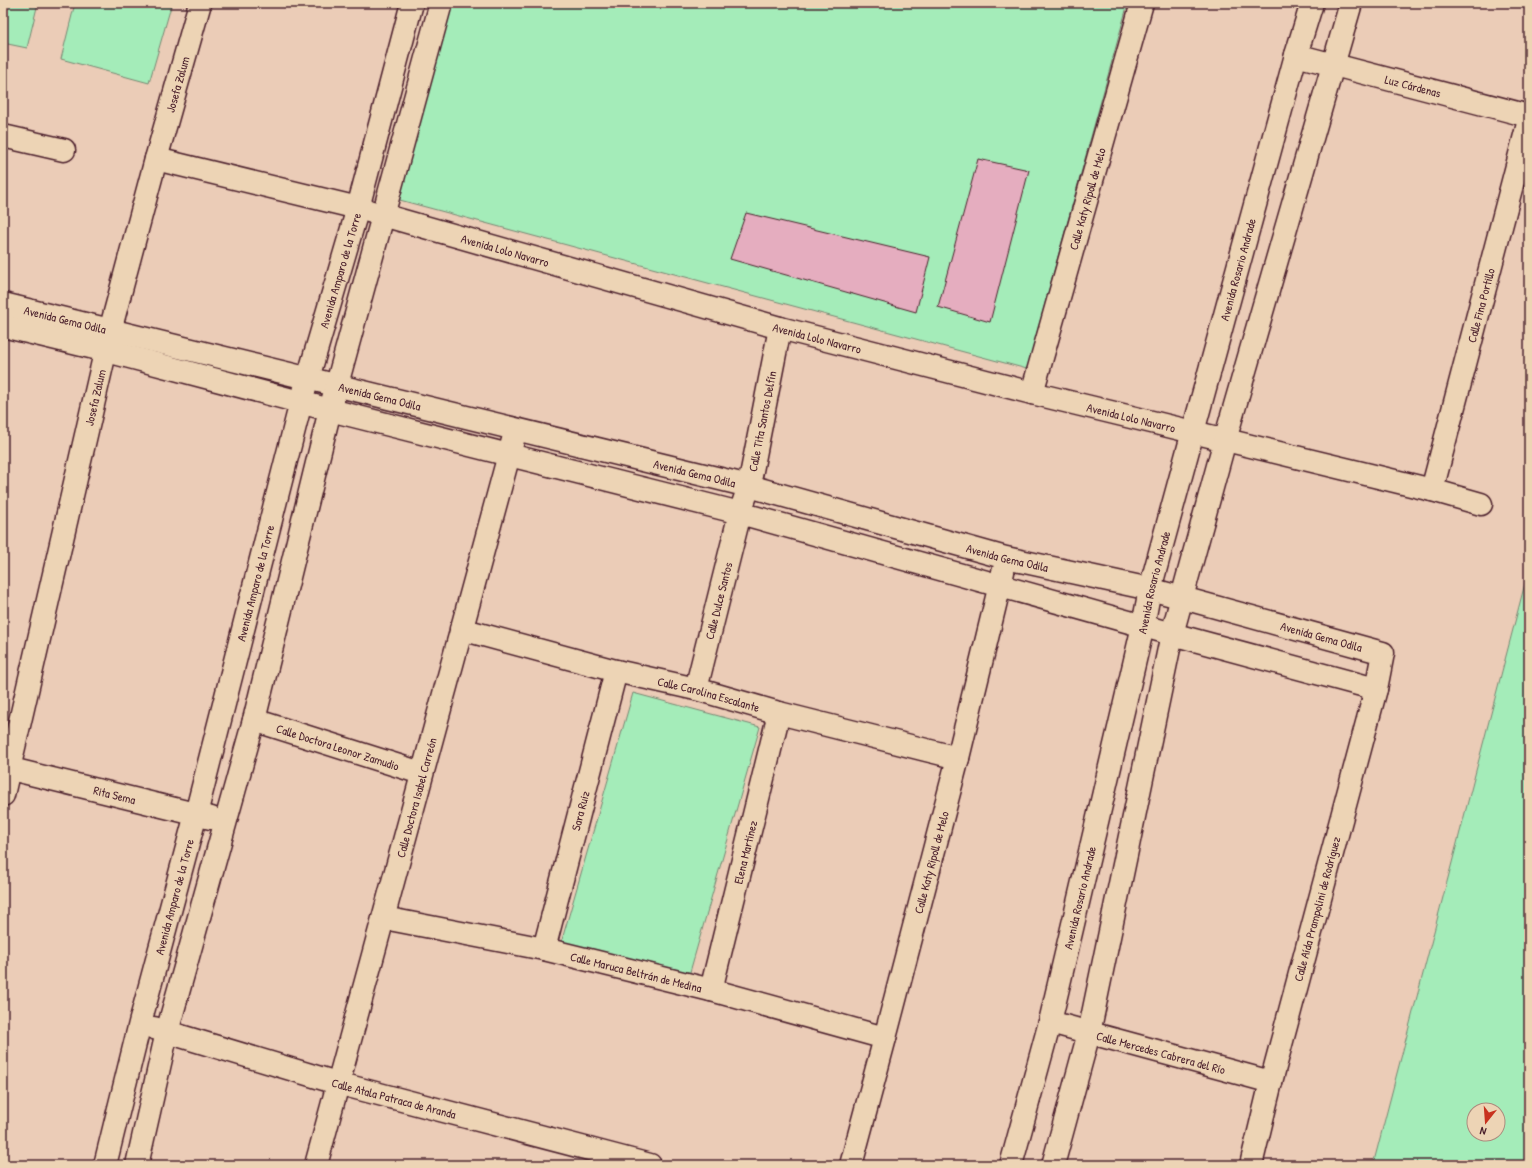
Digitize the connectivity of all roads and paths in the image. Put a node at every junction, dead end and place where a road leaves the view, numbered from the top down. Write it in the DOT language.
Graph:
graph roads {
  1 [pos="200,3"];
  2 [pos="412,3"];
  3 [pos="441,3"];
  4 [pos="1142,3"];
  5 [pos="1312,3"];
  6 [pos="1351,3"];
  7 [pos="1296,55"];
  8 [pos="1333,64"];
  9 [pos="1529,116"];
  10 [pos="1529,120"];
  11 [pos="3,136"];
  12 [pos="64,150"];
  13 [pos="156,159"];
  14 [pos="358,208"];
  15 [pos="383,215"];
  16 [pos="3,304"];
  17 [pos="3,326"];
  18 [pos="780,328"];
  19 [pos="109,341"];
  20 [pos="307,378"];
  21 [pos="337,386"];
  22 [pos="1032,393"];
  23 [pos="301,402"];
  24 [pos="330,410"];
  25 [pos="516,429"];
  26 [pos="1192,431"];
  27 [pos="1225,440"];
  28 [pos="509,454"];
  29 [pos="749,486"];
  30 [pos="1432,490"];
  31 [pos="1481,504"];
  32 [pos="740,513"];
  33 [pos="1006,558"];
  34 [pos="999,586"];
  35 [pos="1150,589"];
  36 [pos="1182,599"];
  37 [pos="1143,626"];
  38 [pos="461,629"];
  39 [pos="1172,634"];
  40 [pos="1383,653"];
  41 [pos="616,671"];
  42 [pos="696,689"];
  43 [pos="1376,689"];
  44 [pos="779,713"];
  45 [pos="254,720"];
  46 [pos="958,758"];
  47 [pos="6,768"];
  48 [pos="422,773"];
  49 [pos="3,795"];
  50 [pos="196,814"];
  51 [pos="226,822"];
  52 [pos="384,918"];
  53 [pos="544,949"];
  54 [pos="711,990"];
  55 [pos="1050,1022"];
  56 [pos="140,1023"];
  57 [pos="167,1032"];
  58 [pos="1089,1033"];
  59 [pos="885,1038"];
  60 [pos="1271,1082"];
  61 [pos="337,1083"];
  62 [pos="105,1165"];
  63 [pos="137,1165"];
  64 [pos="316,1165"];
  65 [pos="650,1165"];
  66 [pos="851,1165"];
  67 [pos="1011,1165"];
  68 [pos="1053,1165"];
  69 [pos="1251,1165"];
  1 -- 13 [label="street, Josefa Zalum"];
  2 -- 14 [label="street, Avenida Amparo de la Torre"];
  3 -- 15 [label="street"];
  4 -- 22 [label="street, Calle Katy Ripoll de Melo"];
  5 -- 7 [label="street, Avenida Rosario Andrade"];
  6 -- 8 [label="street"];
  7 -- 8 [label="street, Luz Cárdenas"];
  7 -- 26 [label="street, Avenida Rosario Andrade"];
  8 -- 9 [label="street, Luz Cárdenas"];
  8 -- 27 [label="street"];
  10 -- 30 [label="street, Calle Fina Portillo"];
  11 -- 12 [label="street"];
  13 -- 14 [label="street, Avenida Lolo Navarro"];
  13 -- 19 [label="street, Josefa Zalum"];
  14 -- 15 [label="street, Avenida Lolo Navarro"];
  14 -- 20 [label="street, Avenida Amparo de la Torre"];
  15 -- 18 [label="street, Avenida Lolo Navarro"];
  15 -- 21 [label="street"];
  16 -- 19 [label="street, Avenida Gema Odila"];
  17 -- 19 [label="street, Avenida Gema Odila"];
  18 -- 22 [label="street, Avenida Lolo Navarro"];
  18 -- 29 [label="street, Calle Tita Santos Delfín"];
  19 -- 20 [label="street, Avenida Gema Odila"];
  19 -- 23 [label="street, Avenida Gema Odila"];
  19 -- 47 [label="street, Josefa Zalum"];
  20 -- 21 [label="street, Avenida Gema Odila"];
  20 -- 23 [label="street, Avenida Amparo de la Torre"];
  21 -- 24 [label="street"];
  21 -- 25 [label="street, Avenida Gema Odila"];
  22 -- 26 [label="street, Avenida Lolo Navarro"];
  23 -- 24 [label="street, Avenida Gema Odila"];
  23 -- 50 [label="street, Avenida Amparo de la Torre"];
  24 -- 28 [label="street, Avenida Gema Odila"];
  24 -- 45 [label="street"];
  25 -- 28 [label="street, Calle Doctora Isabel Carreón"];
  25 -- 29 [label="street, Avenida Gema Odila"];
  26 -- 27 [label="street, Avenida Lolo Navarro"];
  26 -- 35 [label="street, Avenida Rosario Andrade"];
  27 -- 30 [label="street, Avenida Lolo Navarro"];
  27 -- 36 [label="street"];
  28 -- 32 [label="street, Avenida Gema Odila"];
  28 -- 38 [label="street, Calle Doctora Isabel Carreón"];
  29 -- 32 [label="street, Calle Tita Santos Delfín"];
  29 -- 33 [label="street, Avenida Gema Odila"];
  30 -- 31 [label="street, Avenida Lolo Navarro"];
  32 -- 34 [label="street, Avenida Gema Odila"];
  32 -- 42 [label="street, Calle Dulce Santos"];
  33 -- 34 [label="street, Calle Katy Ripoll de Melo"];
  33 -- 35 [label="street, Avenida Gema Odila"];
  34 -- 37 [label="street, Avenida Gema Odila"];
  34 -- 46 [label="street, Calle Katy Ripoll de Melo"];
  35 -- 36 [label="street, Avenida Gema Odila"];
  35 -- 37 [label="street, Avenida Rosario Andrade"];
  36 -- 39 [label="street"];
  36 -- 40 [label="street, Avenida Gema Odila"];
  37 -- 39 [label="street, Avenida Gema Odila"];
  37 -- 55 [label="street, Avenida Rosario Andrade"];
  38 -- 41 [label="street, Calle Carolina Escalante"];
  38 -- 48 [label="street, Calle Doctora Isabel Carreón"];
  39 -- 43 [label="street, Avenida Gema Odila"];
  39 -- 58 [label="street"];
  40 -- 43 [label="street, Calle Aída Prampolini de Rodríguez"];
  41 -- 42 [label="street, Calle Carolina Escalante"];
  41 -- 53 [label="street, Sara Ruiz"];
  42 -- 44 [label="street, Calle Carolina Escalante"];
  43 -- 60 [label="street, Calle Aída Prampolini de Rodríguez"];
  44 -- 46 [label="street, Calle Carolina Escalante"];
  44 -- 54 [label="street, Elena Martínez"];
  45 -- 48 [label="street, Calle Doctora Leonor Zamudio"];
  45 -- 51 [label="street"];
  46 -- 59 [label="street, Calle Katy Ripoll de Melo"];
  47 -- 49 [label="street, Josefa Zalum"];
  47 -- 50 [label="street, Rita Sema"];
  48 -- 52 [label="street, Calle Doctora Isabel Carreón"];
  50 -- 51 [label="street, Rita Sema"];
  50 -- 56 [label="street, Avenida Amparo de la Torre"];
  51 -- 57 [label="street"];
  52 -- 53 [label="street, Calle Maruca Beltrán de Medina"];
  52 -- 61 [label="street, Calle Doctora Isabel Carreón"];
  53 -- 54 [label="street, Calle Maruca Beltrán de Medina"];
  54 -- 59 [label="street, Calle Maruca Beltrán de Medina"];
  55 -- 58 [label="street, Calle Mercedes Cabrera del Río"];
  55 -- 67 [label="street, Avenida Rosario Andrade"];
  56 -- 57 [label="street, Calle Atala Patraca de Aranda"];
  56 -- 62 [label="street, Avenida Amparo de la Torre"];
  57 -- 61 [label="street, Calle Atala Patraca de Aranda"];
  57 -- 63 [label="street"];
  58 -- 60 [label="street, Calle Mercedes Cabrera del Río"];
  58 -- 68 [label="street"];
  59 -- 66 [label="street, Calle Katy Ripoll de Melo"];
  60 -- 69 [label="street, Calle Aída Prampolini de Rodríguez"];
  61 -- 64 [label="street, Calle Doctora Isabel Carreón"];
  61 -- 65 [label="street, Calle Atala Patraca de Aranda"];
}
